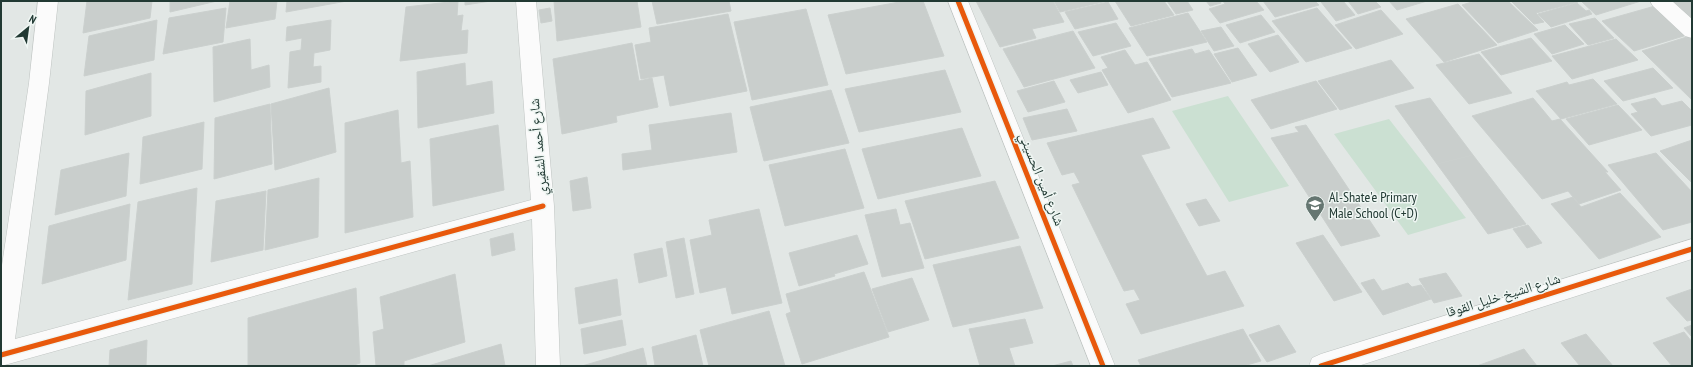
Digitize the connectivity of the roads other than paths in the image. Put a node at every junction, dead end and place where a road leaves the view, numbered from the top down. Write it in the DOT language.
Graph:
graph roads {
  1 [pos="48,1"];
  2 [pos="526,1"];
  3 [pos="958,1"];
  4 [pos="1660,1"];
  5 [pos="1692,31"];
  6 [pos="543,206"];
  7 [pos="1692,249"];
  8 [pos="1,355"];
  9 [pos="548,366"];
  10 [pos="1103,366"];
  11 [pos="1321,366"];
  1 -- 8 [label="street"];
  2 -- 6 [label="street, شارع أحمد الشقيري"];
  3 -- 10 [label="street, شارع أمين الحسيني"];
  4 -- 5 [label="street"];
  6 -- 8 [label="street"];
  6 -- 9 [label="street, شارع أحمد الشقيري"];
  7 -- 11 [label="street, شارع الشيخ خليل القوقا"];
}
